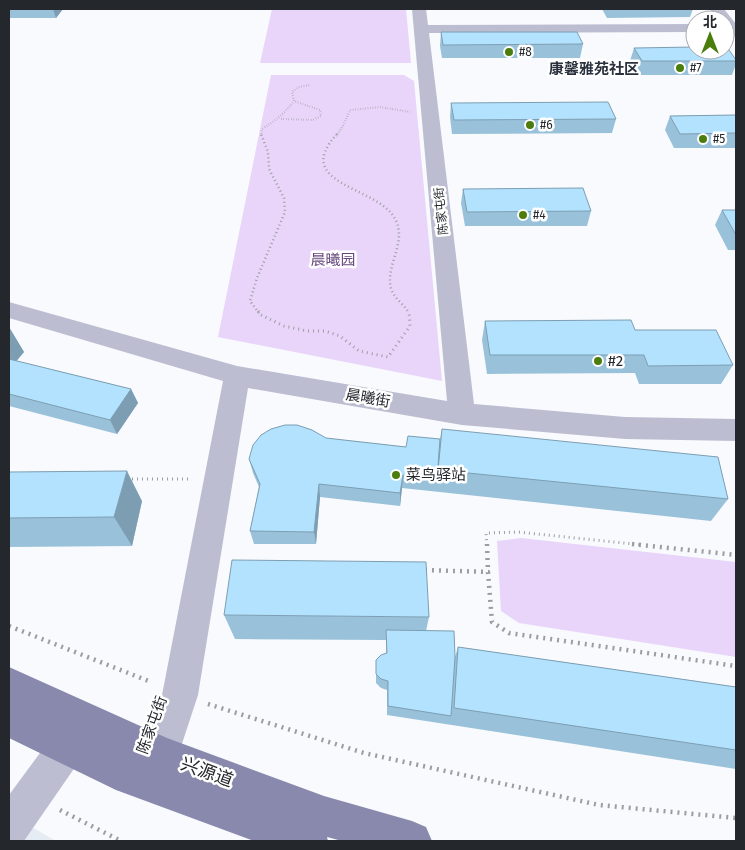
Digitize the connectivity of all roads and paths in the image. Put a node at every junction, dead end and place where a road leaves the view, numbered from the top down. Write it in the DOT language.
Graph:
graph roads {
  1 [pos="421,24"];
  2 [pos="685,28"];
  3 [pos="685,33"];
  4 [pos="310,85"];
  5 [pos="294,101"];
  6 [pos="418,114"];
  7 [pos="280,119"];
  8 [pos="9,310"];
  9 [pos="9,324"];
  10 [pos="230,379"];
  11 [pos="462,414"];
  12 [pos="736,430"];
  13 [pos="736,442"];
  14 [pos="126,478"];
  15 [pos="205,479"];
  16 [pos="736,554"];
  17 [pos="420,570"];
  18 [pos="488,572"];
  19 [pos="9,626"];
  20 [pos="736,666"];
  21 [pos="9,685"];
  22 [pos="173,691"];
  23 [pos="9,719"];
  24 [pos="67,747"];
  25 [pos="146,760"];
  26 [pos="32,796"];
  27 [pos="736,818"];
  28 [pos="9,828"];
  29 [pos="121,841"];
  30 [pos="308,841"];
  31 [pos="412,841"];
  1 -- 2 [label="street"];
  1 -- 3 [label="street"];
  1 -- 11 [label="street, 陈家屯街"];
  4 -- 5 [label="path"];
  5 -- 7 [label="path"];
  5 -- 7 [label="path"];
  6 -- 7 [label="path"];
  8 -- 10 [label="street, 晨曦街"];
  9 -- 10 [label="street, 晨曦街"];
  10 -- 11 [label="street, 晨曦街"];
  10 -- 13 [label="street, 晨曦街"];
  10 -- 15 [label="street, 陈家屯街"];
  10 -- 22 [label="street, 陈家屯街"];
  11 -- 12 [label="street, 晨曦街"];
  14 -- 15 [label="path"];
  15 -- 22 [label="street, 陈家屯街"];
  16 -- 18 [label="path"];
  17 -- 18 [label="path"];
  18 -- 20 [label="path"];
  19 -- 22 [label="path"];
  21 -- 25 [label="main road, 兴源道"];
  22 -- 25 [label="street, 陈家屯街"];
  22 -- 27 [label="path"];
  23 -- 24 [label="main road, 兴源道"];
  24 -- 25 [label="main road, 兴源道"];
  24 -- 26 [label="street"];
  25 -- 30 [label="main road, 兴源道"];
  25 -- 31 [label="main road, 兴源道"];
  26 -- 28 [label="street"];
  26 -- 29 [label="path"];
}
